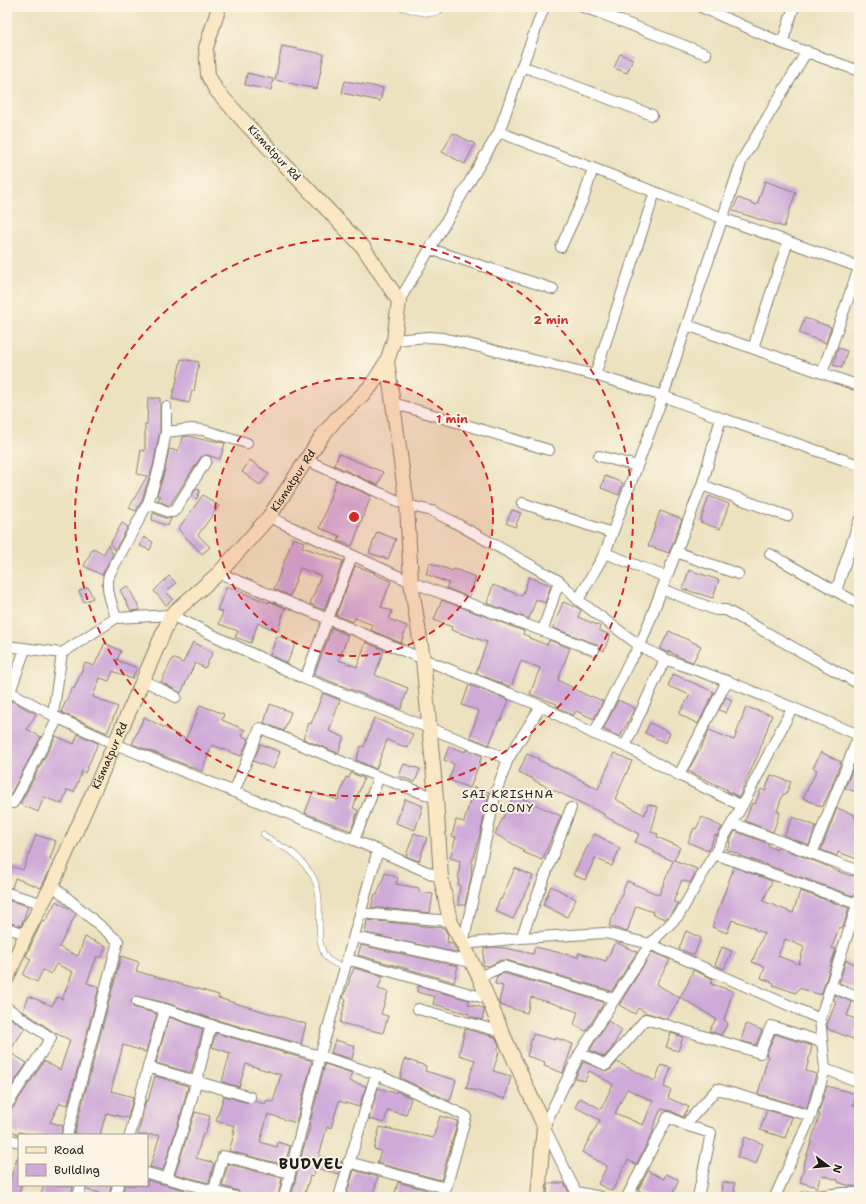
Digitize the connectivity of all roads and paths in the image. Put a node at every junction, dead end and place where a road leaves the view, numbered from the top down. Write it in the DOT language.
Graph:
graph roads {
  1 [pos="219,7"];
  2 [pos="400,7"];
  3 [pos="443,7"];
  4 [pos="544,7"];
  5 [pos="583,7"];
  6 [pos="701,7"];
  7 [pos="794,7"];
  8 [pos="601,10"];
  9 [pos="782,43"];
  10 [pos="807,51"];
  11 [pos="706,54"];
  12 [pos="522,66"];
  13 [pos="859,71"];
  14 [pos="652,115"];
  15 [pos="499,132"];
  16 [pos="593,168"];
  17 [pos="655,192"];
  18 [pos="722,218"];
  19 [pos="788,241"];
  20 [pos="561,246"];
  21 [pos="430,250"];
  22 [pos="859,267"];
  23 [pos="553,289"];
  24 [pos="399,300"];
  25 [pos="686,325"];
  26 [pos="394,340"];
  27 [pos="752,348"];
  28 [pos="387,361"];
  29 [pos="822,373"];
  30 [pos="595,375"];
  31 [pos="859,386"];
  32 [pos="663,396"];
  33 [pos="393,403"];
  34 [pos="166,406"];
  35 [pos="721,418"];
  36 [pos="166,432"];
  37 [pos="247,443"];
  38 [pos="549,450"];
  39 [pos="599,456"];
  40 [pos="306,460"];
  41 [pos="206,461"];
  42 [pos="859,465"];
  43 [pos="637,466"];
  44 [pos="702,485"];
  45 [pos="148,503"];
  46 [pos="522,503"];
  47 [pos="407,505"];
  48 [pos="787,516"];
  49 [pos="269,517"];
  50 [pos="859,521"];
  51 [pos="612,533"];
  52 [pos="856,539"];
  53 [pos="676,552"];
  54 [pos="605,553"];
  55 [pos="770,554"];
  56 [pos="352,556"];
  57 [pos="219,573"];
  58 [pos="738,574"];
  59 [pos="666,577"];
  60 [pos="559,581"];
  61 [pos="411,582"];
  62 [pos="662,589"];
  63 [pos="836,591"];
  64 [pos="578,600"];
  65 [pos="859,604"];
  66 [pos="171,615"];
  67 [pos="116,618"];
  68 [pos="328,620"];
  69 [pos="543,630"];
  70 [pos="7,646"];
  71 [pos="640,646"];
  72 [pos="25,649"];
  73 [pos="594,650"];
  74 [pos="62,653"];
  75 [pos="423,659"];
  76 [pos="665,659"];
  77 [pos="306,679"];
  78 [pos="144,680"];
  79 [pos="727,681"];
  80 [pos="859,684"];
  81 [pos="8,694"];
  82 [pos="176,697"];
  83 [pos="541,706"];
  84 [pos="792,708"];
  85 [pos="55,716"];
  86 [pos="429,729"];
  87 [pos="594,734"];
  88 [pos="859,735"];
  89 [pos="114,744"];
  90 [pos="625,746"];
  91 [pos="508,759"];
  92 [pos="679,775"];
  93 [pos="379,777"];
  94 [pos="234,792"];
  95 [pos="436,798"];
  96 [pos="13,803"];
  97 [pos="742,806"];
  98 [pos="571,808"];
  99 [pos="732,823"];
  100 [pos="263,834"];
  101 [pos="354,840"];
  102 [pos="378,850"];
  103 [pos="714,854"];
  104 [pos="812,854"];
  105 [pos="859,871"];
  106 [pos="441,878"];
  107 [pos="52,885"];
  108 [pos="7,893"];
  109 [pos="858,901"];
  110 [pos="41,903"];
  111 [pos="360,913"];
  112 [pos="450,921"];
  113 [pos="7,928"];
  114 [pos="26,934"];
  115 [pos="354,937"];
  116 [pos="521,938"];
  117 [pos="463,944"];
  118 [pos="650,944"];
  119 [pos="471,962"];
  120 [pos="346,963"];
  121 [pos="479,976"];
  122 [pos="7,978"];
  123 [pos="832,987"];
  124 [pos="859,998"];
  125 [pos="488,999"];
  126 [pos="615,999"];
  127 [pos="137,1002"];
  128 [pos="7,1008"];
  129 [pos="165,1009"];
  130 [pos="418,1009"];
  131 [pos="820,1019"];
  132 [pos="211,1024"];
  133 [pos="502,1032"];
  134 [pos="822,1042"];
  135 [pos="580,1053"];
  136 [pos="320,1056"];
  137 [pos="148,1067"];
  138 [pos="825,1068"];
  139 [pos="376,1074"];
  140 [pos="197,1080"];
  141 [pos="859,1082"];
  142 [pos="250,1097"];
  143 [pos="7,1105"];
  144 [pos="811,1116"];
  145 [pos="685,1125"];
  146 [pos="544,1126"];
  147 [pos="67,1134"];
  148 [pos="130,1134"];
  149 [pos="7,1139"];
  150 [pos="18,1142"];
  151 [pos="348,1162"];
  152 [pos="148,1173"];
  153 [pos="290,1173"];
  154 [pos="167,1178"];
  155 [pos="81,1186"];
  156 [pos="118,1186"];
  157 [pos="859,1193"];
  158 [pos="213,1194"];
  159 [pos="576,1194"];
  160 [pos="78,1197"];
  161 [pos="115,1197"];
  162 [pos="236,1197"];
  163 [pos="284,1197"];
  164 [pos="339,1197"];
  165 [pos="538,1197"];
  166 [pos="601,1197"];
  167 [pos="627,1197"];
  168 [pos="698,1197"];
  169 [pos="774,1197"];
  170 [pos="805,1197"];
  1 -- 24 [label="street, Kismatpur Rd"];
  2 -- 3 [label="lane"];
  4 -- 12 [label="street"];
  5 -- 8 [label="street"];
  6 -- 9 [label="street"];
  7 -- 9 [label="street"];
  8 -- 11 [label="street"];
  9 -- 10 [label="street"];
  10 -- 13 [label="street"];
  10 -- 18 [label="street"];
  12 -- 14 [label="street"];
  12 -- 15 [label="street"];
  15 -- 16 [label="street"];
  15 -- 21 [label="street"];
  16 -- 17 [label="street"];
  16 -- 20 [label="street"];
  17 -- 18 [label="street"];
  17 -- 30 [label="street"];
  18 -- 19 [label="street"];
  18 -- 25 [label="street"];
  19 -- 22 [label="street"];
  19 -- 27 [label="street"];
  21 -- 23 [label="street"];
  21 -- 24 [label="street"];
  22 -- 29 [label="street"];
  24 -- 26 [label="street, Kismatpur Rd"];
  25 -- 27 [label="street"];
  25 -- 32 [label="street"];
  26 -- 28 [label="street, Kismatpur Rd"];
  26 -- 30 [label="street"];
  27 -- 29 [label="street"];
  28 -- 33 [label="street"];
  28 -- 40 [label="street, Kismatpur Rd"];
  29 -- 31 [label="street"];
  30 -- 32 [label="street"];
  32 -- 35 [label="street"];
  32 -- 43 [label="street"];
  33 -- 38 [label="street"];
  33 -- 47 [label="street"];
  34 -- 36 [label="street"];
  35 -- 42 [label="street"];
  35 -- 44 [label="street"];
  36 -- 37 [label="street"];
  36 -- 45 [label="street"];
  39 -- 43 [label="street"];
  40 -- 47 [label="street"];
  40 -- 49 [label="street, Kismatpur Rd"];
  41 -- 45 [label="street"];
  43 -- 51 [label="street"];
  44 -- 48 [label="street"];
  44 -- 53 [label="street"];
  45 -- 67 [label="street"];
  46 -- 51 [label="street"];
  47 -- 60 [label="street"];
  47 -- 61 [label="street"];
  49 -- 56 [label="street"];
  49 -- 57 [label="street, Kismatpur Rd"];
  50 -- 52 [label="street"];
  51 -- 54 [label="street"];
  52 -- 63 [label="street"];
  53 -- 58 [label="street"];
  53 -- 59 [label="street"];
  54 -- 59 [label="street"];
  54 -- 64 [label="street"];
  55 -- 63 [label="street"];
  56 -- 61 [label="street"];
  56 -- 68 [label="street"];
  57 -- 66 [label="street, Kismatpur Rd"];
  57 -- 68 [label="street"];
  59 -- 62 [label="street"];
  60 -- 64 [label="street"];
  60 -- 69 [label="street"];
  61 -- 69 [label="street"];
  61 -- 75 [label="street"];
  62 -- 71 [label="street"];
  62 -- 80 [label="street"];
  63 -- 65 [label="street"];
  64 -- 71 [label="street"];
  66 -- 67 [label="street"];
  66 -- 77 [label="street"];
  66 -- 78 [label="street, Kismatpur Rd"];
  67 -- 74 [label="street"];
  68 -- 75 [label="street"];
  68 -- 77 [label="street"];
  69 -- 73 [label="street"];
  70 -- 72 [label="street"];
  71 -- 76 [label="street"];
  71 -- 87 [label="street"];
  72 -- 74 [label="street"];
  72 -- 81 [label="street"];
  74 -- 85 [label="street"];
  75 -- 83 [label="street"];
  75 -- 86 [label="street"];
  76 -- 79 [label="street"];
  76 -- 90 [label="street"];
  77 -- 86 [label="street"];
  78 -- 82 [label="street"];
  78 -- 89 [label="street, Kismatpur Rd"];
  79 -- 84 [label="street"];
  79 -- 92 [label="street"];
  81 -- 85 [label="street"];
  83 -- 87 [label="street"];
  83 -- 91 [label="street"];
  84 -- 88 [label="street"];
  84 -- 97 [label="street"];
  85 -- 89 [label="street"];
  85 -- 96 [label="street"];
  86 -- 91 [label="street"];
  86 -- 95 [label="street"];
  87 -- 90 [label="street"];
  88 -- 104 [label="street"];
  89 -- 94 [label="street"];
  89 -- 107 [label="street, Kismatpur Rd"];
  90 -- 92 [label="street"];
  91 -- 117 [label="street"];
  92 -- 97 [label="street"];
  93 -- 94 [label="street"];
  93 -- 95 [label="street"];
  93 -- 101 [label="street"];
  94 -- 101 [label="street"];
  95 -- 106 [label="street"];
  97 -- 99 [label="street"];
  98 -- 116 [label="street"];
  99 -- 103 [label="street"];
  99 -- 104 [label="street"];
  100 -- 120 [label="lane"];
  101 -- 102 [label="street"];
  102 -- 106 [label="street"];
  102 -- 111 [label="street"];
  103 -- 109 [label="street"];
  103 -- 118 [label="street"];
  104 -- 105 [label="street"];
  106 -- 112 [label="street"];
  107 -- 110 [label="street, Kismatpur Rd"];
  107 -- 147 [label="street"];
  108 -- 110 [label="street"];
  109 -- 123 [label="street"];
  110 -- 114 [label="street, Kismatpur Rd"];
  111 -- 112 [label="street"];
  111 -- 115 [label="street"];
  112 -- 117 [label="street"];
  113 -- 114 [label="street"];
  114 -- 122 [label="street, Kismatpur Rd"];
  115 -- 119 [label="street"];
  115 -- 120 [label="street"];
  116 -- 117 [label="street"];
  116 -- 118 [label="street"];
  117 -- 119 [label="street"];
  118 -- 126 [label="street"];
  118 -- 131 [label="street"];
  119 -- 121 [label="street"];
  120 -- 125 [label="street"];
  120 -- 136 [label="street"];
  121 -- 125 [label="street"];
  121 -- 126 [label="street"];
  123 -- 124 [label="street"];
  123 -- 131 [label="street"];
  125 -- 133 [label="street"];
  126 -- 135 [label="street"];
  127 -- 129 [label="street"];
  128 -- 143 [label="street"];
  129 -- 132 [label="street"];
  129 -- 137 [label="street"];
  130 -- 133 [label="street"];
  131 -- 134 [label="street"];
  132 -- 136 [label="street"];
  132 -- 140 [label="street"];
  133 -- 146 [label="street"];
  134 -- 135 [label="street"];
  134 -- 138 [label="street"];
  135 -- 146 [label="street"];
  136 -- 139 [label="street"];
  136 -- 153 [label="street"];
  137 -- 140 [label="street"];
  137 -- 148 [label="street"];
  138 -- 141 [label="street"];
  138 -- 144 [label="street"];
  139 -- 151 [label="street"];
  139 -- 151 [label="street"];
  140 -- 142 [label="street"];
  140 -- 154 [label="street"];
  144 -- 145 [label="street"];
  144 -- 169 [label="street"];
  145 -- 167 [label="street"];
  145 -- 168 [label="street"];
  146 -- 159 [label="street"];
  146 -- 165 [label="street"];
  149 -- 150 [label="street"];
  151 -- 164 [label="street"];
  152 -- 154 [label="street"];
  153 -- 158 [label="street"];
  153 -- 163 [label="street"];
  154 -- 158 [label="street"];
  155 -- 160 [label="street"];
  156 -- 161 [label="street"];
  157 -- 170 [label="street"];
  158 -- 162 [label="street"];
  159 -- 166 [label="street"];
}
